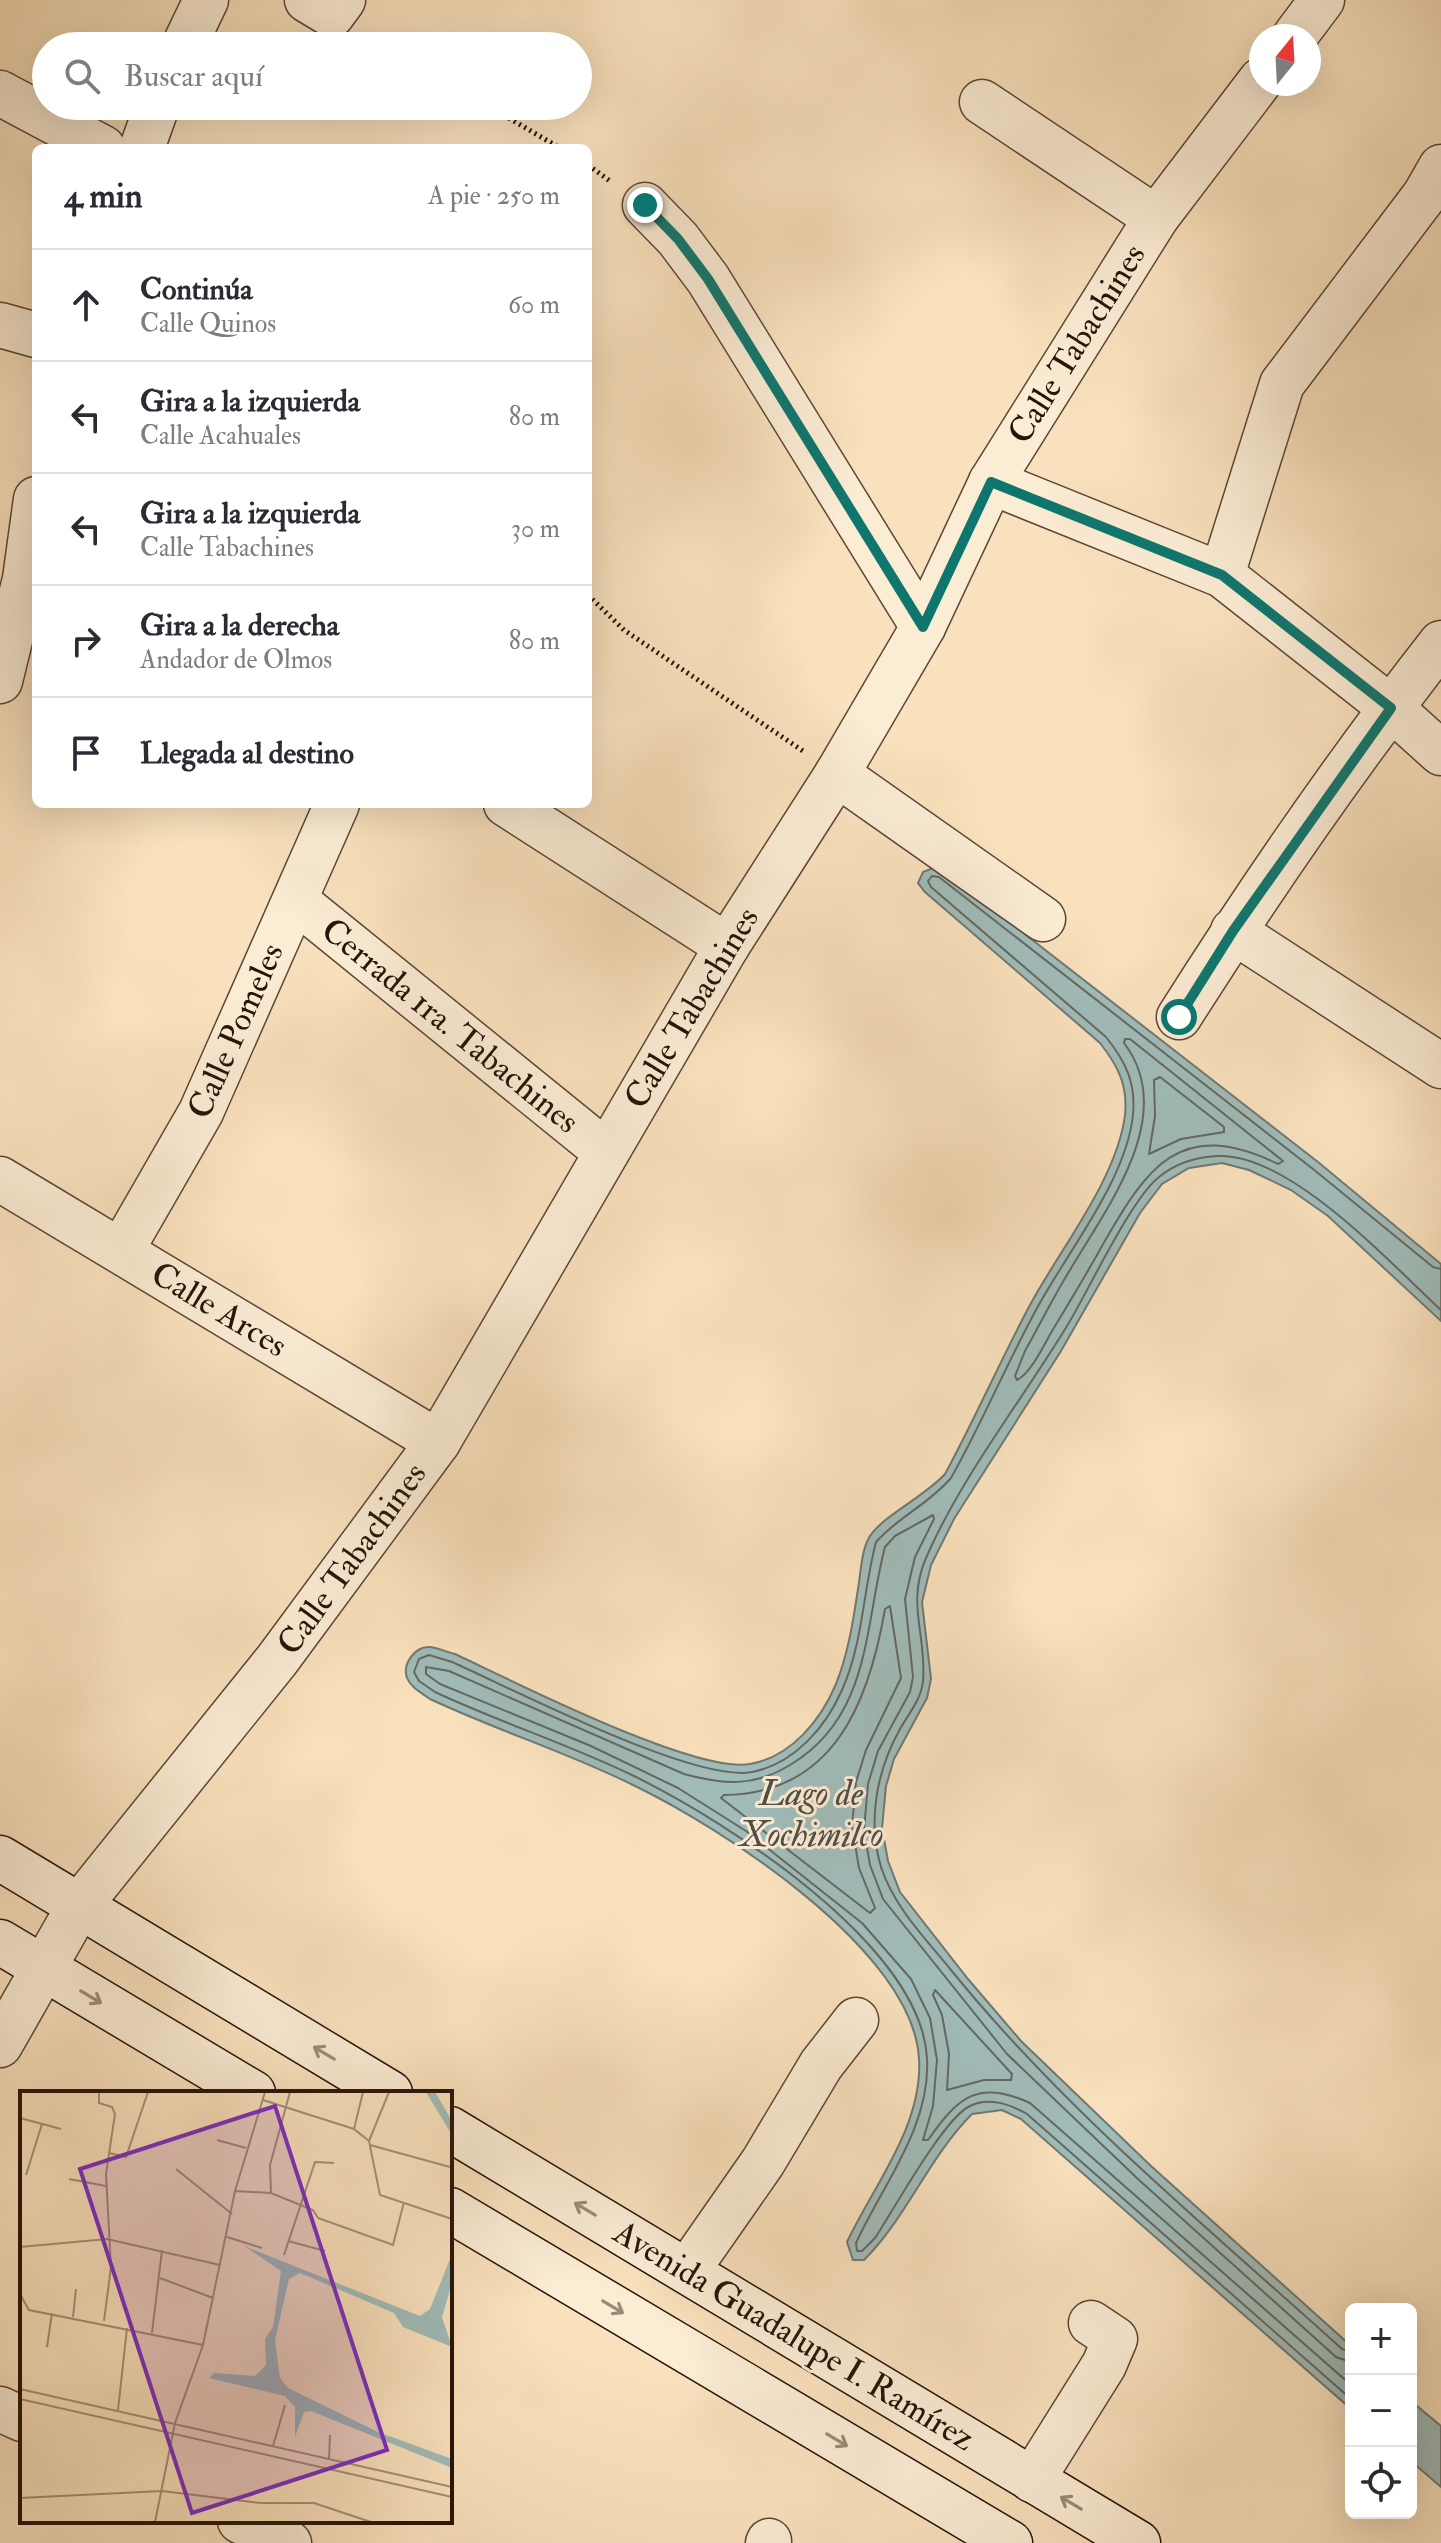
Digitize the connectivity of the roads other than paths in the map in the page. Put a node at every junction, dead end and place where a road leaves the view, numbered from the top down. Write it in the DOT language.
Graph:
graph roads {
  1 [pos="206,0"];
  2 [pos="1322,0"];
  3 [pos="1304,24"];
  4 [pos="191,32"];
  5 [pos="0,93"];
  6 [pos="1249,96"];
  7 [pos="982,102"];
  8 [pos="32,110"];
  9 [pos="51,120"];
  10 [pos="152,120"];
  11 [pos="96,144"];
  12 [pos="143,144"];
  13 [pos="1441,167"];
  14 [pos="645,205"];
  15 [pos="1156,218"];
  16 [pos="0,325"];
  17 [pos="32,334"];
  18 [pos="991,482"];
  19 [pos="26,515"];
  20 [pos="1222,575"];
  21 [pos="923,627"];
  22 [pos="1441,643"];
  23 [pos="0,681"];
  24 [pos="1391,708"];
  25 [pos="1441,753"];
  26 [pos="837,774"];
  27 [pos="335,808"];
  28 [pos="512,808"];
  29 [pos="295,900"];
  30 [pos="1043,919"];
  31 [pos="1233,931"];
  32 [pos="727,946"];
  33 [pos="1179,1017"];
  34 [pos="1441,1066"];
  35 [pos="606,1152"];
  36 [pos="0,1179"];
  37 [pos="121,1251"];
  38 [pos="438,1442"];
  39 [pos="0,1858"];
  40 [pos="79,1906"];
  41 [pos="0,1942"];
  42 [pos="42,1967"];
  43 [pos="856,2020"];
  44 [pos="0,2045"];
  45 [pos="250,2091"];
  46 [pos="387,2091"];
  47 [pos="452,2130"];
  48 [pos="452,2211"];
  49 [pos="687,2271"];
  50 [pos="1091,2323"];
  51 [pos="0,2409"];
  52 [pos="20,2418"];
  53 [pos="1032,2480"];
  54 [pos="1010,2543"];
  55 [pos="1138,2543"];
  1 -- 4 [label="street"];
  2 -- 3 [label="street"];
  5 -- 8 [label="street"];
  6 -- 15 [label="street, Calle Tabachines"];
  7 -- 15 [label="street"];
  9 -- 11 [label="street"];
  10 -- 12 [label="street"];
  13 -- 20 [label="street"];
  14 -- 21 [label="street"];
  15 -- 18 [label="street, Calle Tabachines"];
  16 -- 17 [label="street"];
  18 -- 20 [label="street"];
  18 -- 21 [label="street, Calle Tabachines"];
  19 -- 23 [label="street"];
  20 -- 24 [label="street"];
  21 -- 26 [label="street, Calle Tabachines"];
  22 -- 24 [label="street"];
  24 -- 25 [label="street"];
  24 -- 31 [label="street"];
  26 -- 30 [label="street"];
  26 -- 32 [label="street, Calle Tabachines"];
  27 -- 29 [label="street, Calle Pomeles"];
  28 -- 32 [label="street"];
  29 -- 35 [label="street, Cerrada 1ra. Tabachines"];
  29 -- 37 [label="street, Calle Pomeles"];
  31 -- 33 [label="street"];
  31 -- 34 [label="street"];
  32 -- 35 [label="street, Calle Tabachines"];
  35 -- 38 [label="street, Calle Tabachines"];
  36 -- 37 [label="street, Calle Arces"];
  37 -- 38 [label="street, Calle Arces"];
  38 -- 40 [label="street, Calle Tabachines"];
  39 -- 40 [label="street"];
  40 -- 42 [label="street, Calle Tabachines"];
  46 -- 40 [label="street, one-way"];
  41 -- 42 [label="street"];
  42 -- 44 [label="street, Calle Tabachines"];
  42 -- 45 [label="street, one-way"];
  43 -- 49 [label="street"];
  49 -- 47 [label="street, Avenida Guadalupe I. Ramírez, one-way"];
  48 -- 54 [label="street, Avenida Guadalupe I. Ramírez, one-way"];
  49 -- 53 [label="street, Avenida Guadalupe I. Ramírez"];
  50 -- 53 [label="street"];
  51 -- 52 [label="street"];
  55 -- 53 [label="street, Avenida Guadalupe I. Ramírez, one-way"];
}
